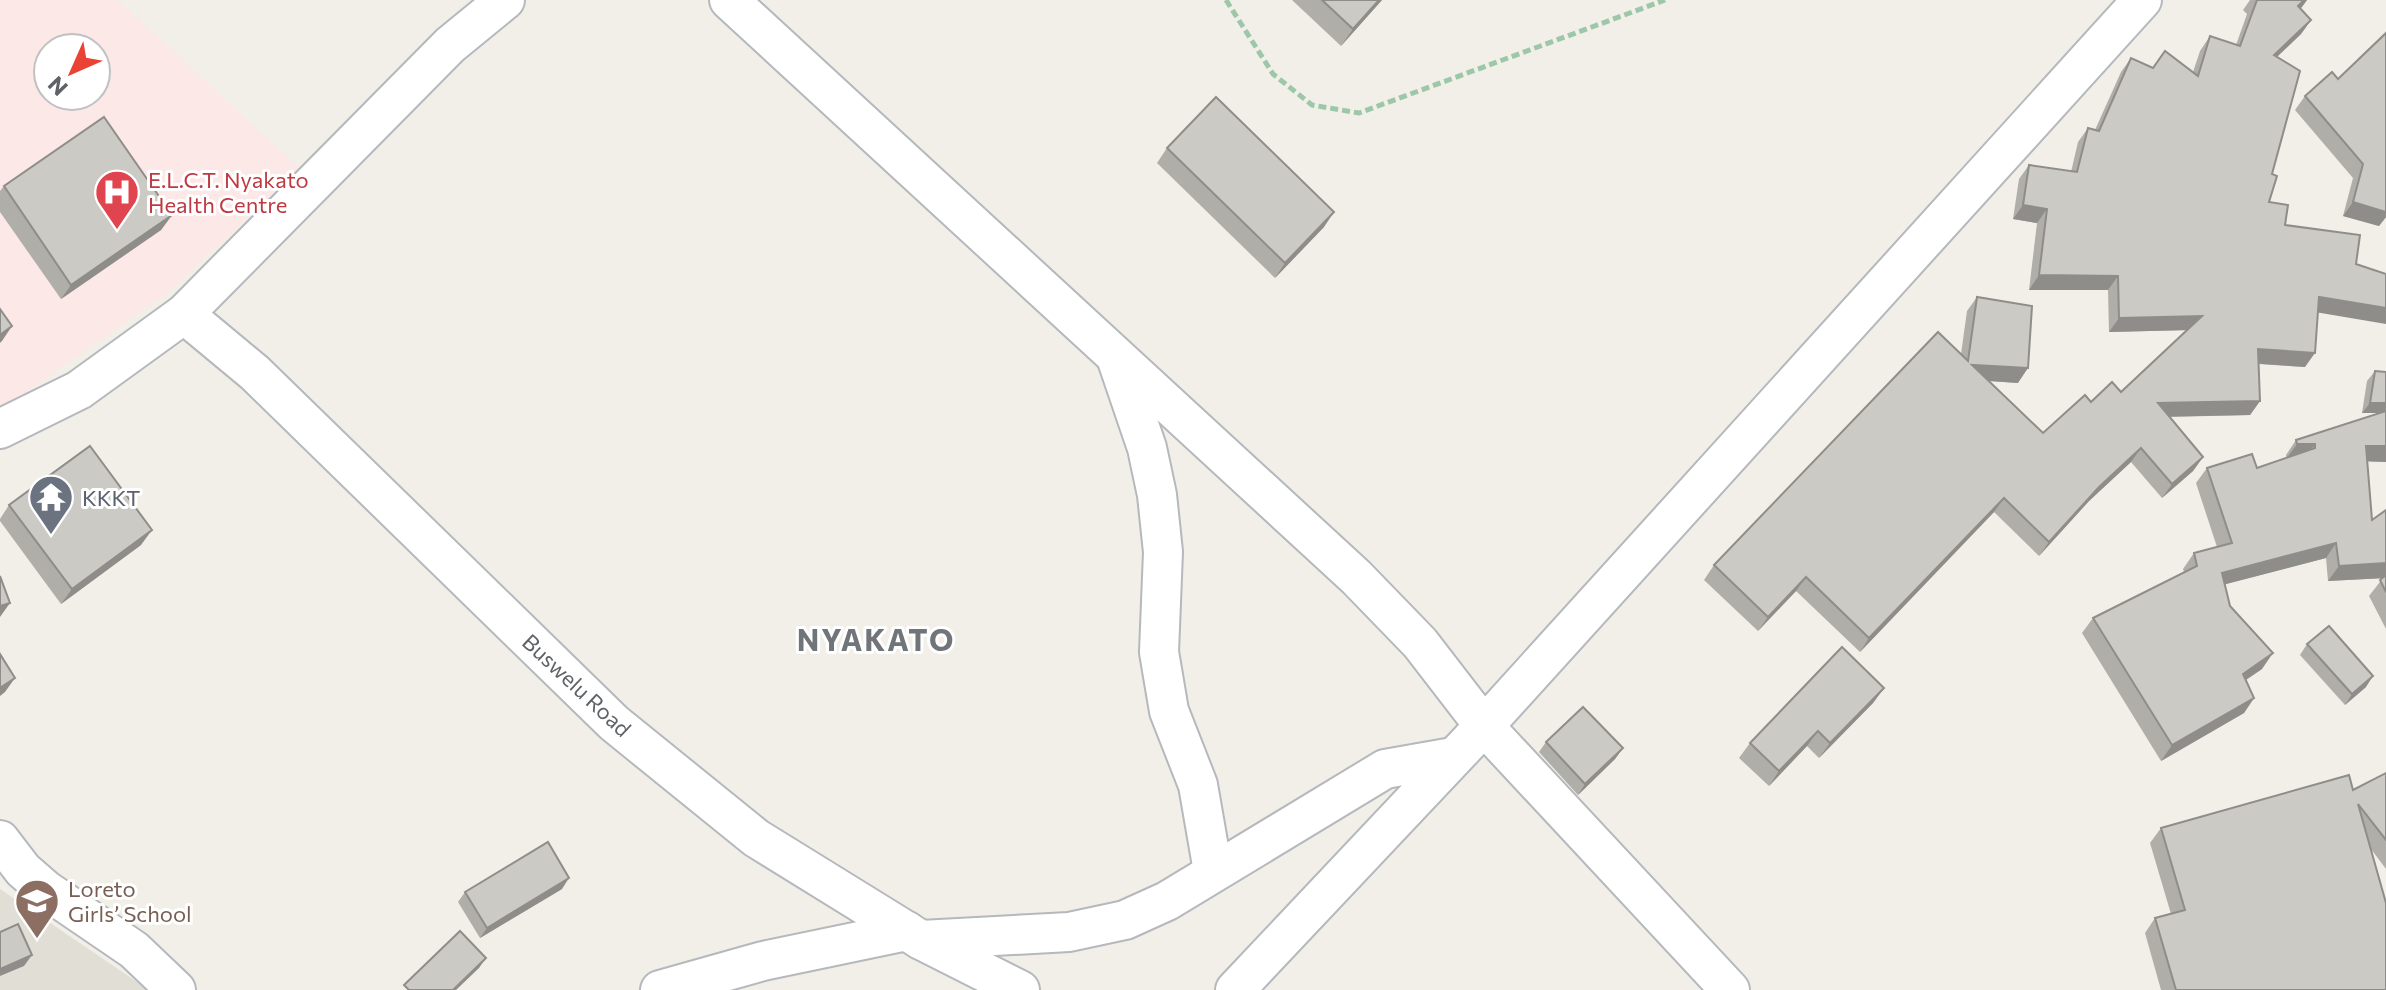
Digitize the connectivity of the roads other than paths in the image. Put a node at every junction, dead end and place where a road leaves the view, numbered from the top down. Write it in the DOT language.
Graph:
graph roads {
  1 [pos="505,0"];
  2 [pos="729,0"];
  3 [pos="2142,0"];
  4 [pos="184,314"];
  5 [pos="1115,354"];
  6 [pos="0,429"];
  7 [pos="1484,726"];
  8 [pos="1453,757"];
  9 [pos="0,840"];
  10 [pos="1213,871"];
  11 [pos="914,936"];
  12 [pos="176,990"];
  13 [pos="660,990"];
  14 [pos="1020,990"];
  15 [pos="1235,990"];
  16 [pos="1730,990"];
  1 -- 4 [label="street"];
  2 -- 5 [label="street"];
  3 -- 7 [label="street"];
  4 -- 6 [label="street"];
  4 -- 11 [label="street, Buswelu Road"];
  5 -- 7 [label="street"];
  5 -- 10 [label="street"];
  7 -- 8 [label="street"];
  7 -- 16 [label="street"];
  8 -- 10 [label="street"];
  8 -- 15 [label="street"];
  9 -- 12 [label="street"];
  10 -- 11 [label="street"];
  11 -- 13 [label="street"];
  11 -- 14 [label="street, Buswelu Road"];
}
